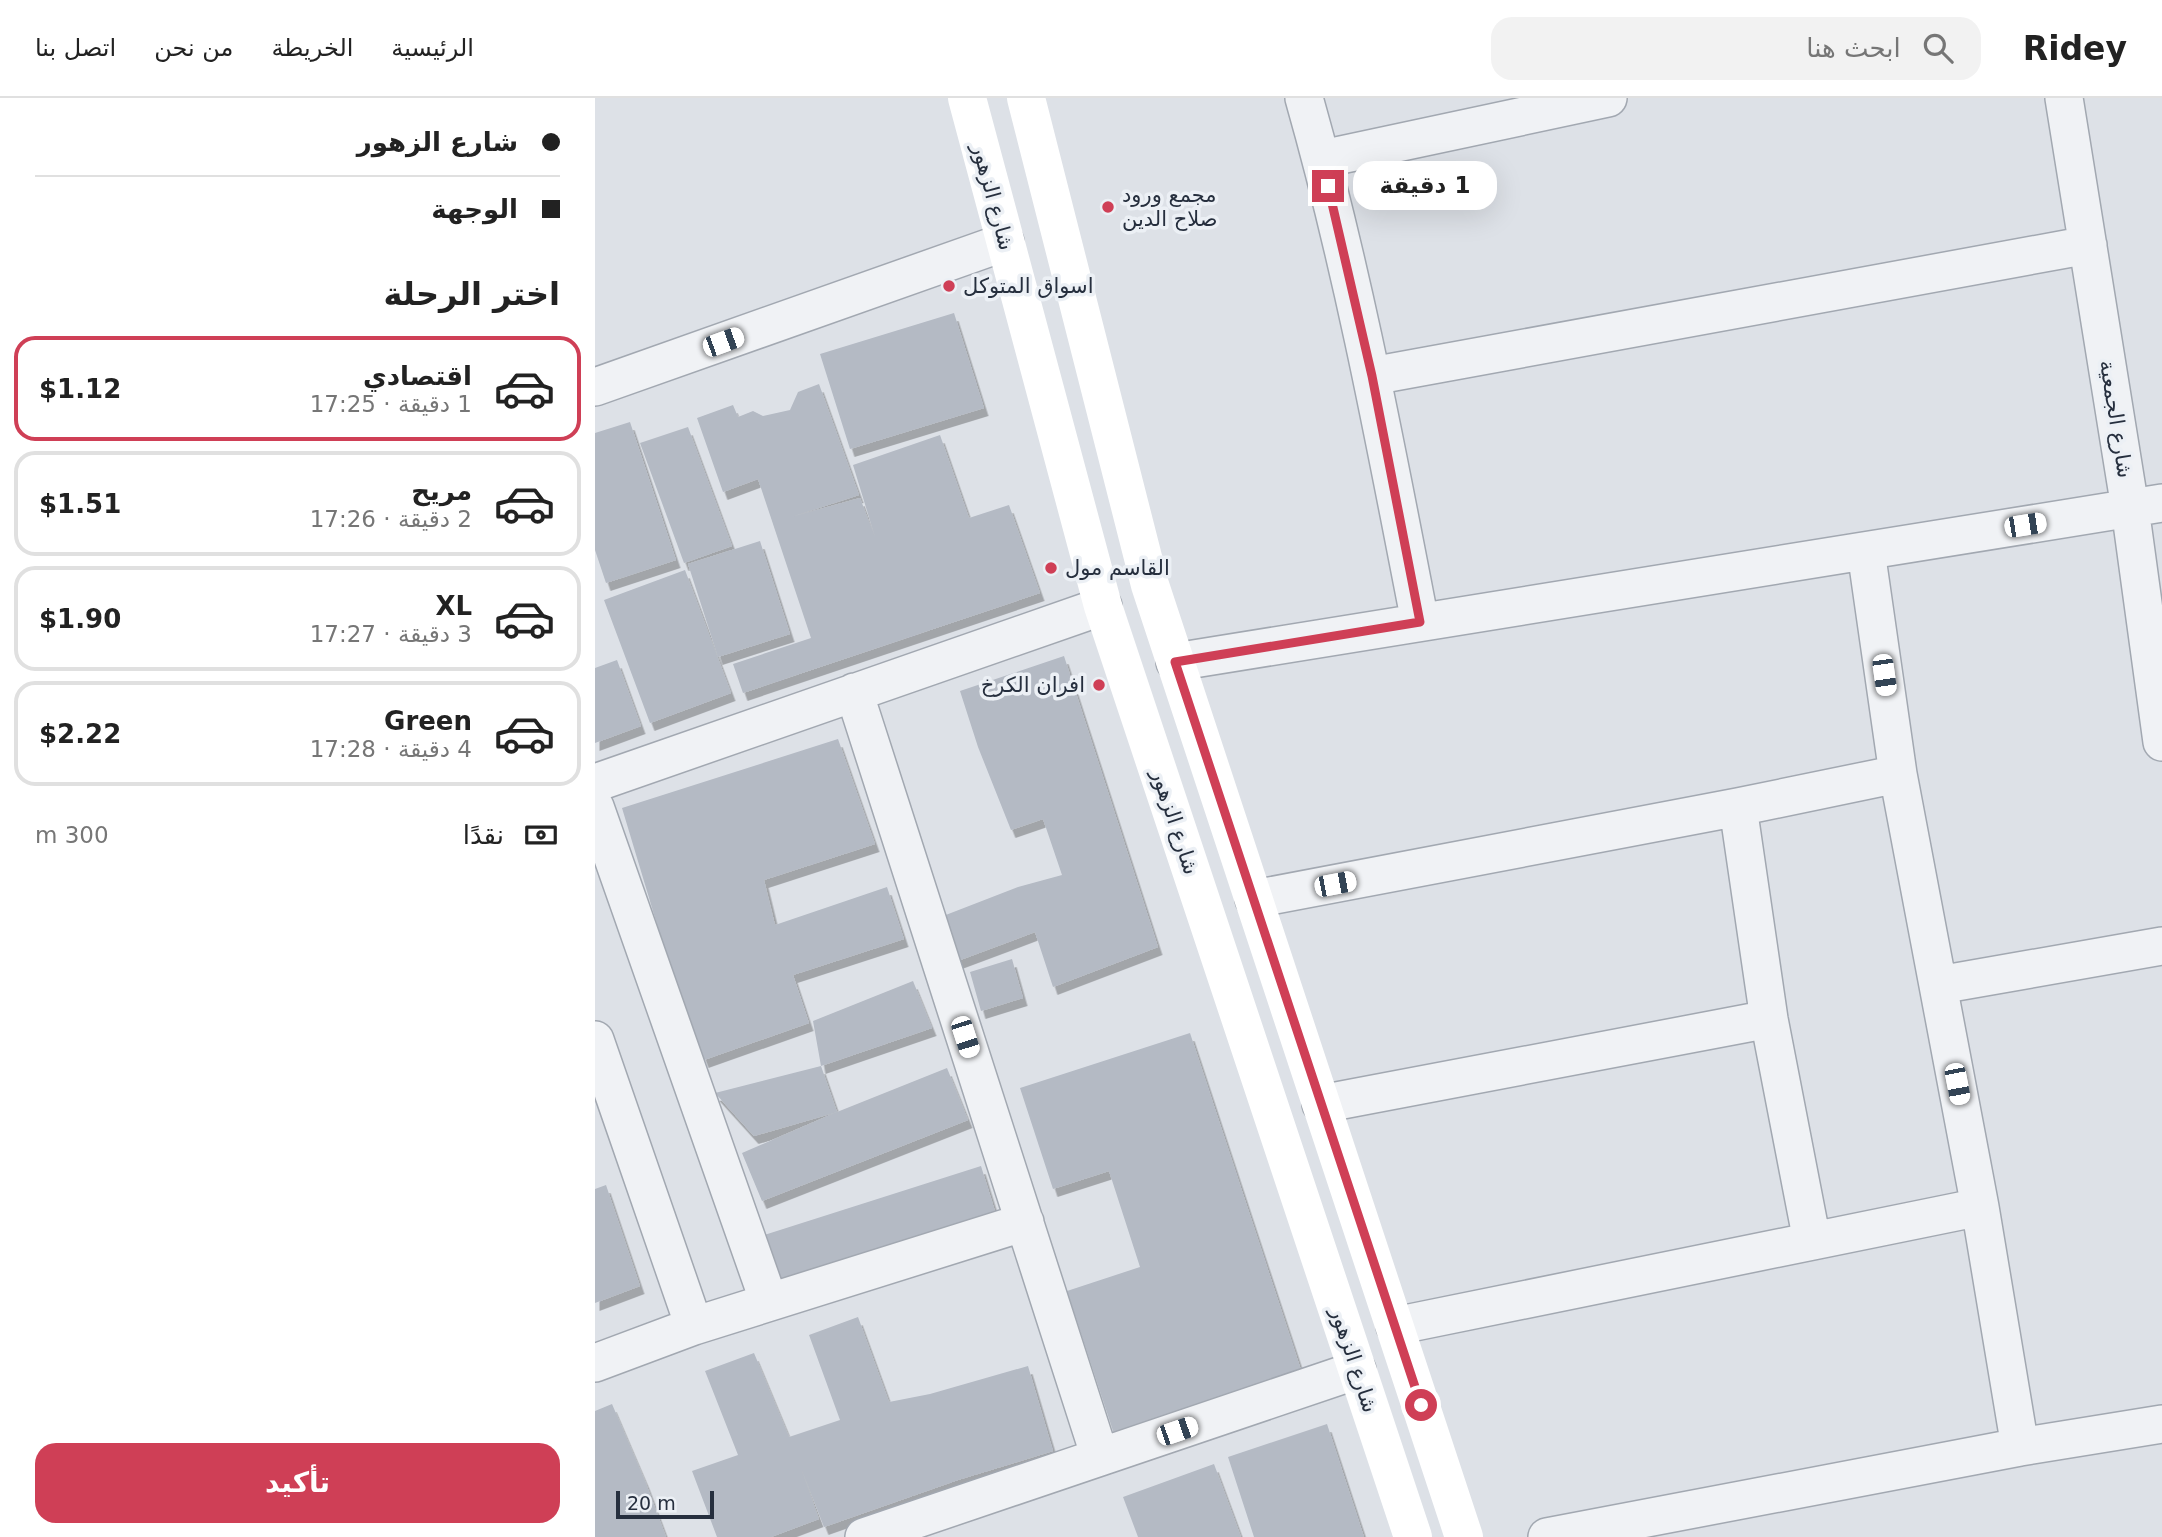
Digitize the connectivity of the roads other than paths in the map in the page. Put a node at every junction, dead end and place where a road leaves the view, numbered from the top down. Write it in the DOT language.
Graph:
graph roads {
  1 [pos="967,98"];
  2 [pos="1026,98"];
  3 [pos="1304,98"];
  4 [pos="1608,98"];
  5 [pos="2064,98"];
  6 [pos="1564,102"];
  7 [pos="1322,159"];
  8 [pos="1005,242"];
  9 [pos="2088,245"];
  10 [pos="1372,376"];
  11 [pos="595,387"];
  12 [pos="2146,505"];
  13 [pos="1866,551"];
  14 [pos="1103,606"];
  15 [pos="1420,622"];
  16 [pos="1175,662"];
  17 [pos="854,692"];
  18 [pos="2162,742"];
  19 [pos="1898,774"];
  20 [pos="595,783"];
  21 [pos="595,807"];
  22 [pos="1738,807"];
  23 [pos="1241,861"];
  24 [pos="1192,874"];
  25 [pos="1254,900"];
  26 [pos="2162,946"];
  27 [pos="1939,985"];
  28 [pos="1769,1019"];
  29 [pos="595,1040"];
  30 [pos="1321,1104"];
  31 [pos="1980,1207"];
  32 [pos="1025,1222"];
  33 [pos="1812,1241"];
  34 [pos="769,1302"];
  35 [pos="694,1326"];
  36 [pos="1395,1326"];
  37 [pos="595,1363"];
  38 [pos="1357,1370"];
  39 [pos="2162,1424"];
  40 [pos="2020,1447"];
  41 [pos="1100,1457"];
  42 [pos="864,1537"];
  43 [pos="1413,1537"];
  44 [pos="1464,1537"];
  45 [pos="1547,1537"];
  1 -- 8 [label="main road, شارع الزهور"];
  2 -- 16 [label="main road"];
  3 -- 7 [label="street"];
  4 -- 6 [label="street"];
  5 -- 9 [label="street, شارع الجمعية"];
  6 -- 7 [label="street"];
  7 -- 10 [label="street"];
  8 -- 11 [label="street"];
  8 -- 14 [label="main road, شارع الزهور"];
  9 -- 10 [label="street"];
  9 -- 12 [label="street, شارع الجمعية"];
  10 -- 15 [label="street"];
  12 -- 13 [label="street"];
  12 -- 18 [label="street, شارع الجمعية"];
  13 -- 15 [label="street"];
  13 -- 19 [label="street"];
  14 -- 17 [label="street"];
  14 -- 24 [label="main road, شارع الزهور"];
  15 -- 16 [label="street"];
  16 -- 23 [label="main road"];
  17 -- 20 [label="street"];
  17 -- 32 [label="street"];
  19 -- 22 [label="street"];
  19 -- 27 [label="street"];
  21 -- 34 [label="street"];
  22 -- 25 [label="street"];
  22 -- 28 [label="street"];
  23 -- 24 [label="main road"];
  23 -- 25 [label="main road"];
  24 -- 38 [label="main road, شارع الزهور"];
  25 -- 30 [label="main road"];
  26 -- 27 [label="street"];
  27 -- 31 [label="street"];
  28 -- 30 [label="street"];
  28 -- 33 [label="street"];
  29 -- 35 [label="street"];
  30 -- 36 [label="main road"];
  31 -- 33 [label="street"];
  31 -- 40 [label="street"];
  32 -- 34 [label="street"];
  32 -- 41 [label="street"];
  33 -- 36 [label="street"];
  34 -- 35 [label="street"];
  35 -- 37 [label="street"];
  36 -- 44 [label="main road"];
  38 -- 41 [label="street"];
  38 -- 43 [label="main road, شارع الزهور"];
  39 -- 40 [label="street"];
  40 -- 45 [label="street"];
  41 -- 42 [label="street"];
}
